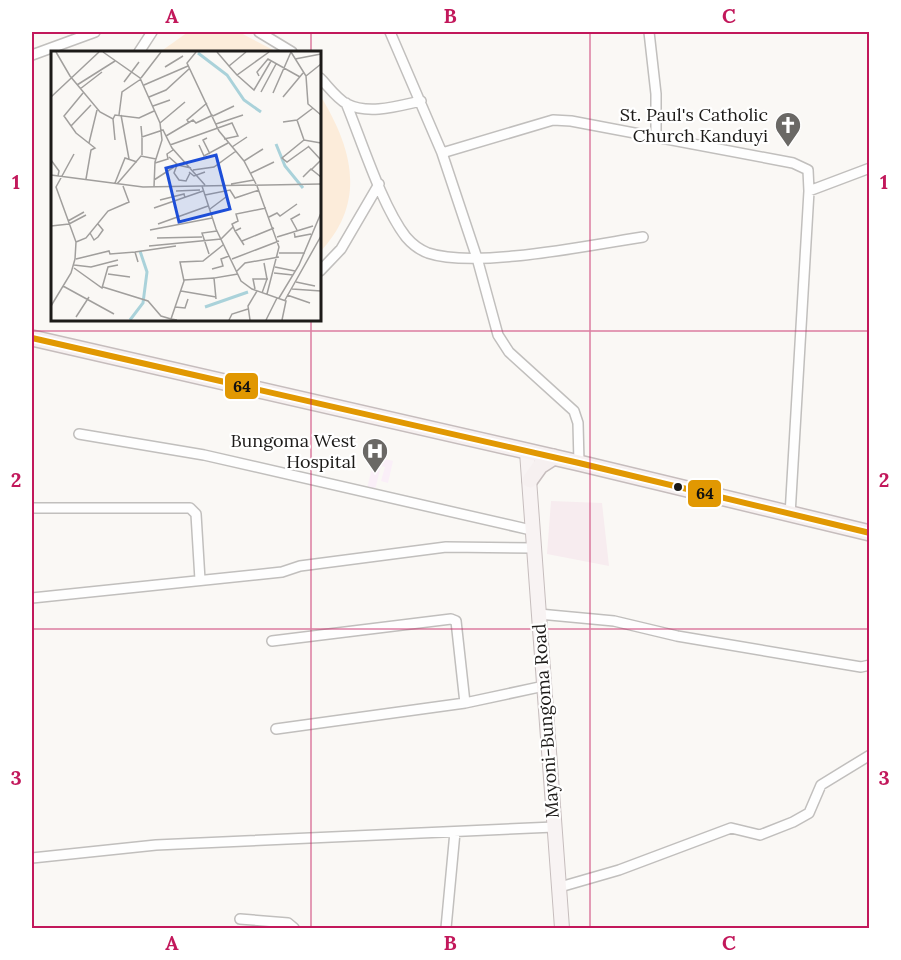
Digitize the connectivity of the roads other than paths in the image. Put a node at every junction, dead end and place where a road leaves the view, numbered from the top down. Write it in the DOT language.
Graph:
graph roads {
  1 [pos="95,32"];
  2 [pos="152,32"];
  3 [pos="259,32"];
  4 [pos="390,32"];
  5 [pos="649,32"];
  6 [pos="140,51"];
  7 [pos="290,51"];
  8 [pos="32,55"];
  9 [pos="321,79"];
  10 [pos="421,101"];
  11 [pos="346,104"];
  12 [pos="656,137"];
  13 [pos="442,153"];
  14 [pos="870,168"];
  15 [pos="379,183"];
  16 [pos="809,191"];
  17 [pos="643,237"];
  18 [pos="477,258"];
  19 [pos="321,270"];
  20 [pos="32,338"];
  21 [pos="79,434"];
  22 [pos="523,451"];
  23 [pos="554,457"];
  24 [pos="579,463"];
  25 [pos="530,480"];
  26 [pos="32,508"];
  27 [pos="530,514"];
  28 [pos="790,515"];
  29 [pos="531,530"];
  30 [pos="870,533"];
  31 [pos="534,548"];
  32 [pos="200,579"];
  33 [pos="32,598"];
  34 [pos="538,614"];
  35 [pos="272,641"];
  36 [pos="870,665"];
  37 [pos="544,686"];
  38 [pos="465,704"];
  39 [pos="276,729"];
  40 [pos="870,755"];
  41 [pos="554,826"];
  42 [pos="456,832"];
  43 [pos="32,858"];
  44 [pos="560,887"];
  45 [pos="240,920"];
  46 [pos="294,928"];
  47 [pos="446,928"];
  48 [pos="562,928"];
  1 -- 8 [label="street"];
  2 -- 6 [label="street"];
  3 -- 7 [label="street"];
  4 -- 10 [label="street"];
  5 -- 12 [label="street"];
  9 -- 11 [label="street"];
  10 -- 11 [label="street"];
  10 -- 13 [label="street"];
  11 -- 15 [label="street"];
  12 -- 13 [label="street"];
  12 -- 16 [label="street"];
  13 -- 18 [label="street"];
  14 -- 16 [label="street"];
  15 -- 18 [label="street"];
  15 -- 19 [label="street"];
  16 -- 28 [label="street"];
  17 -- 18 [label="street"];
  18 -- 24 [label="street"];
  20 -- 22 [label="highway"];
  21 -- 29 [label="street"];
  22 -- 23 [label="highway"];
  22 -- 25 [label="main road"];
  22 -- 27 [label="main road"];
  23 -- 24 [label="highway"];
  23 -- 25 [label="highway"];
  24 -- 28 [label="highway"];
  25 -- 27 [label="main road"];
  26 -- 32 [label="street"];
  27 -- 29 [label="main road, Mayoni-Bungoma Road"];
  28 -- 30 [label="highway"];
  29 -- 31 [label="main road, Mayoni-Bungoma Road"];
  31 -- 32 [label="street"];
  31 -- 34 [label="main road, Mayoni-Bungoma Road"];
  32 -- 33 [label="street"];
  34 -- 36 [label="street"];
  34 -- 37 [label="main road, Mayoni-Bungoma Road"];
  35 -- 38 [label="street"];
  37 -- 38 [label="street"];
  37 -- 41 [label="main road, Mayoni-Bungoma Road"];
  38 -- 39 [label="street"];
  40 -- 44 [label="street"];
  41 -- 42 [label="street"];
  41 -- 44 [label="main road, Mayoni-Bungoma Road"];
  42 -- 43 [label="street"];
  42 -- 47 [label="street"];
  44 -- 48 [label="main road, Mayoni-Bungoma Road"];
  45 -- 46 [label="street"];
}
